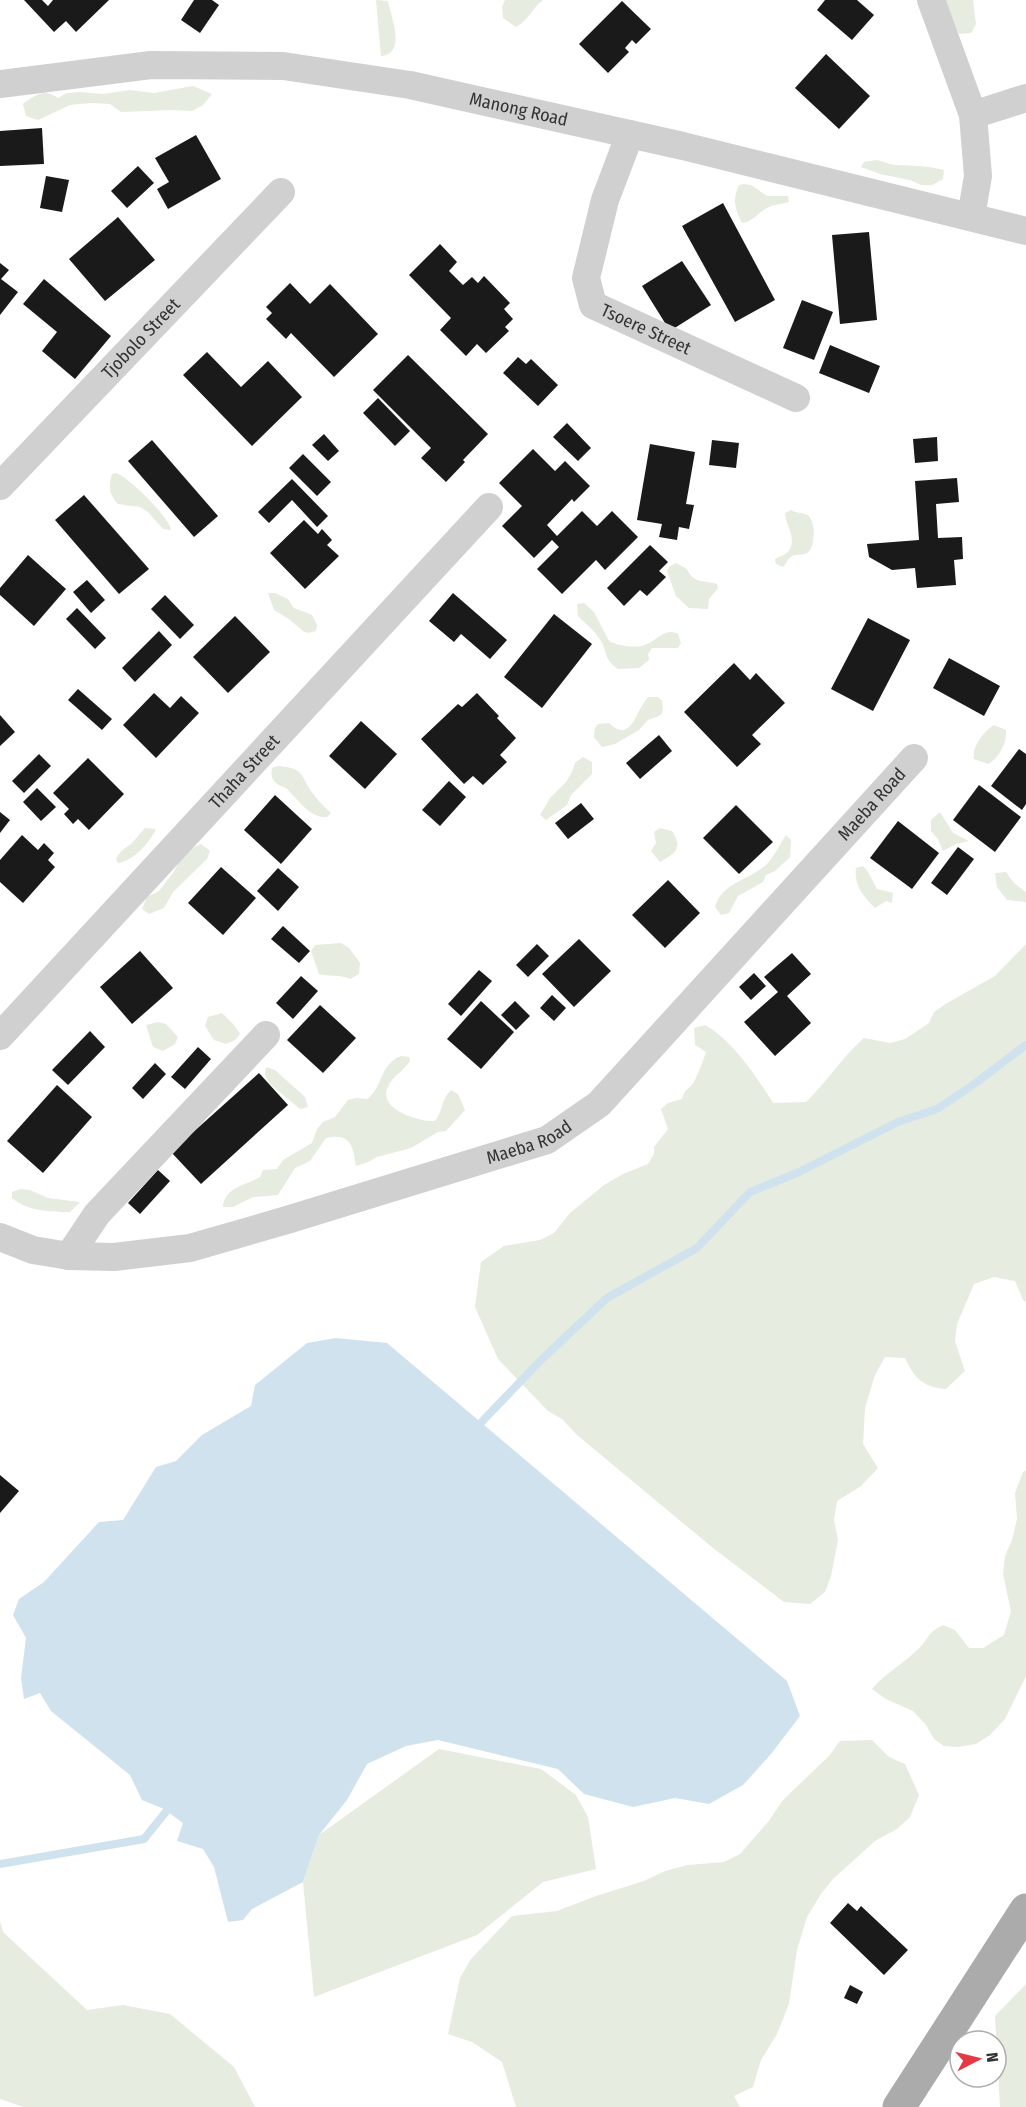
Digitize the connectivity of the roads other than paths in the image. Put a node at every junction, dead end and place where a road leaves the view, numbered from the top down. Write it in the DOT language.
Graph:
graph roads {
  1 [pos="931,0"];
  2 [pos="0,84"];
  3 [pos="1026,98"];
  4 [pos="973,116"];
  5 [pos="630,134"];
  6 [pos="281,192"];
  7 [pos="971,217"];
  8 [pos="1026,231"];
  9 [pos="796,398"];
  10 [pos="0,486"];
  11 [pos="489,507"];
  12 [pos="914,758"];
  13 [pos="266,1035"];
  14 [pos="0,1036"];
  15 [pos="0,1237"];
  16 [pos="69,1256"];
  17 [pos="1026,1910"];
  18 [pos="899,2107"];
  1 -- 4 [label="street"];
  2 -- 5 [label="street, Manong Road"];
  3 -- 4 [label="street"];
  4 -- 7 [label="street"];
  5 -- 7 [label="street, Manong Road"];
  5 -- 9 [label="street, Tsoere Street"];
  6 -- 10 [label="street, Tjobolo Street"];
  7 -- 8 [label="street, Manong Road"];
  11 -- 14 [label="street, Thaha Street"];
  12 -- 16 [label="street, Maeba Road"];
  13 -- 16 [label="street"];
  15 -- 16 [label="street, Maeba Road"];
  17 -- 18 [label="main road"];
}
